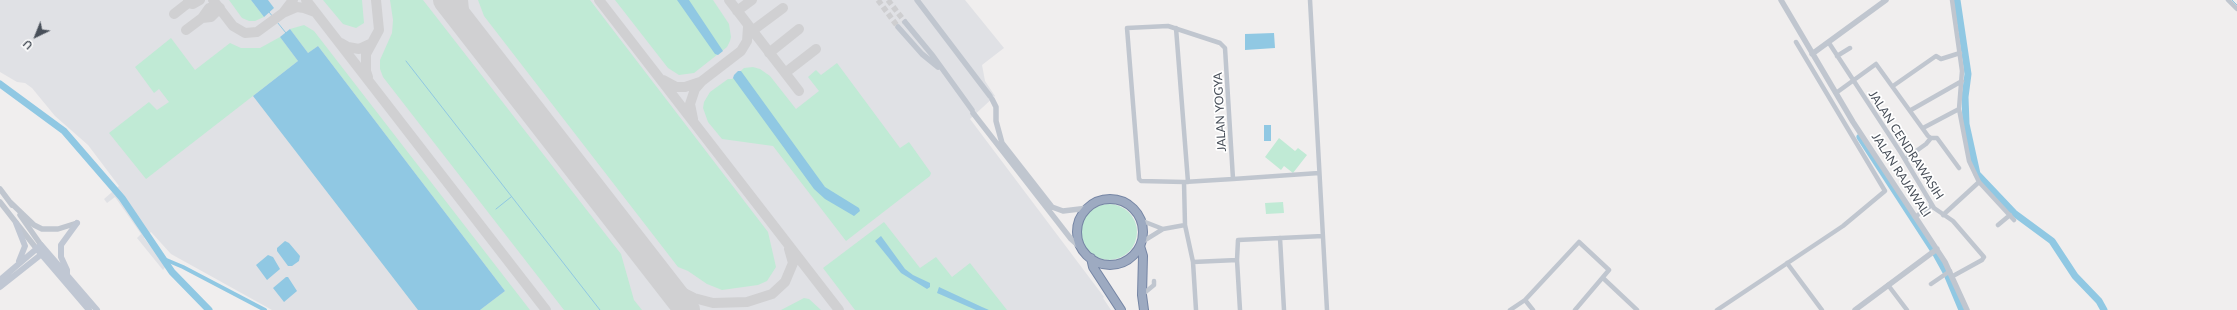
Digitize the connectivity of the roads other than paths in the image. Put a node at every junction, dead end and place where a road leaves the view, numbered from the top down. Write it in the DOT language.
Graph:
graph roads {
  1 [pos="917,0"];
  2 [pos="1310,0"];
  3 [pos="1782,0"];
  4 [pos="1886,0"];
  5 [pos="1952,0"];
  6 [pos="2228,0"];
  7 [pos="2237,9"];
  8 [pos="905,22"];
  9 [pos="898,27"];
  10 [pos="1176,28"];
  11 [pos="1796,42"];
  12 [pos="1829,43"];
  13 [pos="1850,48"];
  14 [pos="1960,53"];
  15 [pos="1812,54"];
  16 [pos="1837,56"];
  17 [pos="940,68"];
  18 [pos="1853,80"];
  19 [pos="1962,81"];
  20 [pos="1893,86"];
  21 [pos="1836,93"];
  22 [pos="1959,109"];
  23 [pos="1911,110"];
  24 [pos="1923,128"];
  25 [pos="1931,138"];
  26 [pos="1905,159"];
  27 [pos="1959,168"];
  28 [pos="1319,173"];
  29 [pos="1233,179"];
  30 [pos="1186,182"];
  31 [pos="1980,182"];
  32 [pos="0,189"];
  33 [pos="0,202"];
  34 [pos="10,202"];
  35 [pos="1932,205"];
  36 [pos="1088,208"];
  37 [pos="2010,214"];
  38 [pos="1943,216"];
  39 [pos="1915,217"];
  40 [pos="1140,220"];
  41 [pos="2014,220"];
  42 [pos="16,222"];
  43 [pos="77,223"];
  44 [pos="1186,225"];
  45 [pos="1998,225"];
  46 [pos="1162,228"];
  47 [pos="1323,236"];
  48 [pos="1280,238"];
  49 [pos="1141,244"];
  50 [pos="1082,249"];
  51 [pos="41,250"];
  52 [pos="1934,251"];
  53 [pos="1091,258"];
  54 [pos="1237,260"];
  55 [pos="1193,262"];
  56 [pos="1787,263"];
  57 [pos="17,264"];
  58 [pos="1948,274"];
  59 [pos="67,277"];
  60 [pos="1603,278"];
  61 [pos="0,280"];
  62 [pos="1154,281"];
  63 [pos="1931,284"];
  64 [pos="1888,285"];
  65 [pos="0,287"];
  66 [pos="1142,295"];
  67 [pos="1525,300"];
  68 [pos="1578,309"];
  69 [pos="89,310"];
  70 [pos="98,310"];
  71 [pos="1121,310"];
  72 [pos="1144,310"];
  73 [pos="1196,310"];
  74 [pos="1240,310"];
  75 [pos="1284,310"];
  76 [pos="1327,310"];
  77 [pos="1510,310"];
  78 [pos="1533,310"];
  79 [pos="1637,310"];
  80 [pos="1717,310"];
  81 [pos="1822,310"];
  82 [pos="1855,310"];
  83 [pos="1907,310"];
  84 [pos="1967,310"];
  1 -- 36 [label="street"];
  2 -- 28 [label="street"];
  3 -- 15 [label="street, JALAN RAJAWALI"];
  4 -- 12 [label="street"];
  5 -- 14 [label="street"];
  6 -- 7 [label="street"];
  8 -- 17 [label="street"];
  9 -- 17 [label="street"];
  10 -- 29 [label="street, JALAN YOGYA"];
  10 -- 30 [label="street"];
  10 -- 30 [label="street"];
  11 -- 56 [label="street"];
  12 -- 15 [label="street"];
  12 -- 16 [label="street, JALAN CENDRAWASIH"];
  13 -- 16 [label="street"];
  14 -- 19 [label="street"];
  14 -- 20 [label="street"];
  15 -- 21 [label="street, JALAN RAJAWALI"];
  16 -- 18 [label="street, JALAN CENDRAWASIH"];
  17 -- 50 [label="street"];
  18 -- 20 [label="street"];
  18 -- 21 [label="street"];
  18 -- 26 [label="street, JALAN CENDRAWASIH"];
  19 -- 22 [label="street"];
  19 -- 23 [label="street"];
  20 -- 23 [label="street"];
  21 -- 39 [label="street, JALAN RAJAWALI"];
  22 -- 24 [label="street"];
  22 -- 31 [label="street"];
  23 -- 24 [label="street"];
  24 -- 25 [label="street"];
  25 -- 26 [label="street"];
  25 -- 27 [label="street"];
  26 -- 35 [label="street, JALAN CENDRAWASIH"];
  28 -- 29 [label="street"];
  28 -- 47 [label="street"];
  29 -- 30 [label="street"];
  30 -- 44 [label="street"];
  31 -- 37 [label="street"];
  31 -- 38 [label="street"];
  32 -- 34 [label="street"];
  33 -- 42 [label="street"];
  34 -- 43 [label="street"];
  34 -- 51 [label="street"];
  35 -- 38 [label="street, JALAN CENDRAWASIH"];
  35 -- 39 [label="street"];
  36 -- 40 [label="highway"];
  36 -- 50 [label="highway"];
  37 -- 41 [label="street"];
  37 -- 45 [label="street"];
  38 -- 58 [label="street, JALAN CENDRAWASIH"];
  39 -- 52 [label="street, JALAN RAJAWALI"];
  40 -- 46 [label="street"];
  40 -- 49 [label="highway"];
  42 -- 51 [label="street"];
  42 -- 57 [label="main road"];
  43 -- 59 [label="main road"];
  44 -- 46 [label="street"];
  44 -- 55 [label="street"];
  46 -- 49 [label="street"];
  47 -- 48 [label="street"];
  47 -- 76 [label="street"];
  48 -- 54 [label="street"];
  48 -- 75 [label="street"];
  49 -- 53 [label="highway"];
  49 -- 66 [label="highway"];
  50 -- 53 [label="highway"];
  51 -- 57 [label="main road"];
  51 -- 59 [label="main road"];
  51 -- 65 [label="main road"];
  51 -- 69 [label="main road"];
  52 -- 58 [label="street, JALAN RAJAWALI"];
  52 -- 64 [label="street"];
  53 -- 71 [label="highway"];
  54 -- 55 [label="street"];
  54 -- 74 [label="street"];
  55 -- 73 [label="street"];
  56 -- 80 [label="street"];
  56 -- 81 [label="street"];
  57 -- 61 [label="main road"];
  58 -- 63 [label="street"];
  58 -- 84 [label="street, JALAN RAJAWALI"];
  59 -- 70 [label="main road"];
  60 -- 67 [label="street"];
  60 -- 68 [label="street"];
  60 -- 79 [label="street"];
  62 -- 66 [label="street"];
  64 -- 82 [label="street"];
  64 -- 83 [label="street"];
  66 -- 72 [label="highway"];
  67 -- 77 [label="street"];
  67 -- 78 [label="street"];
}
